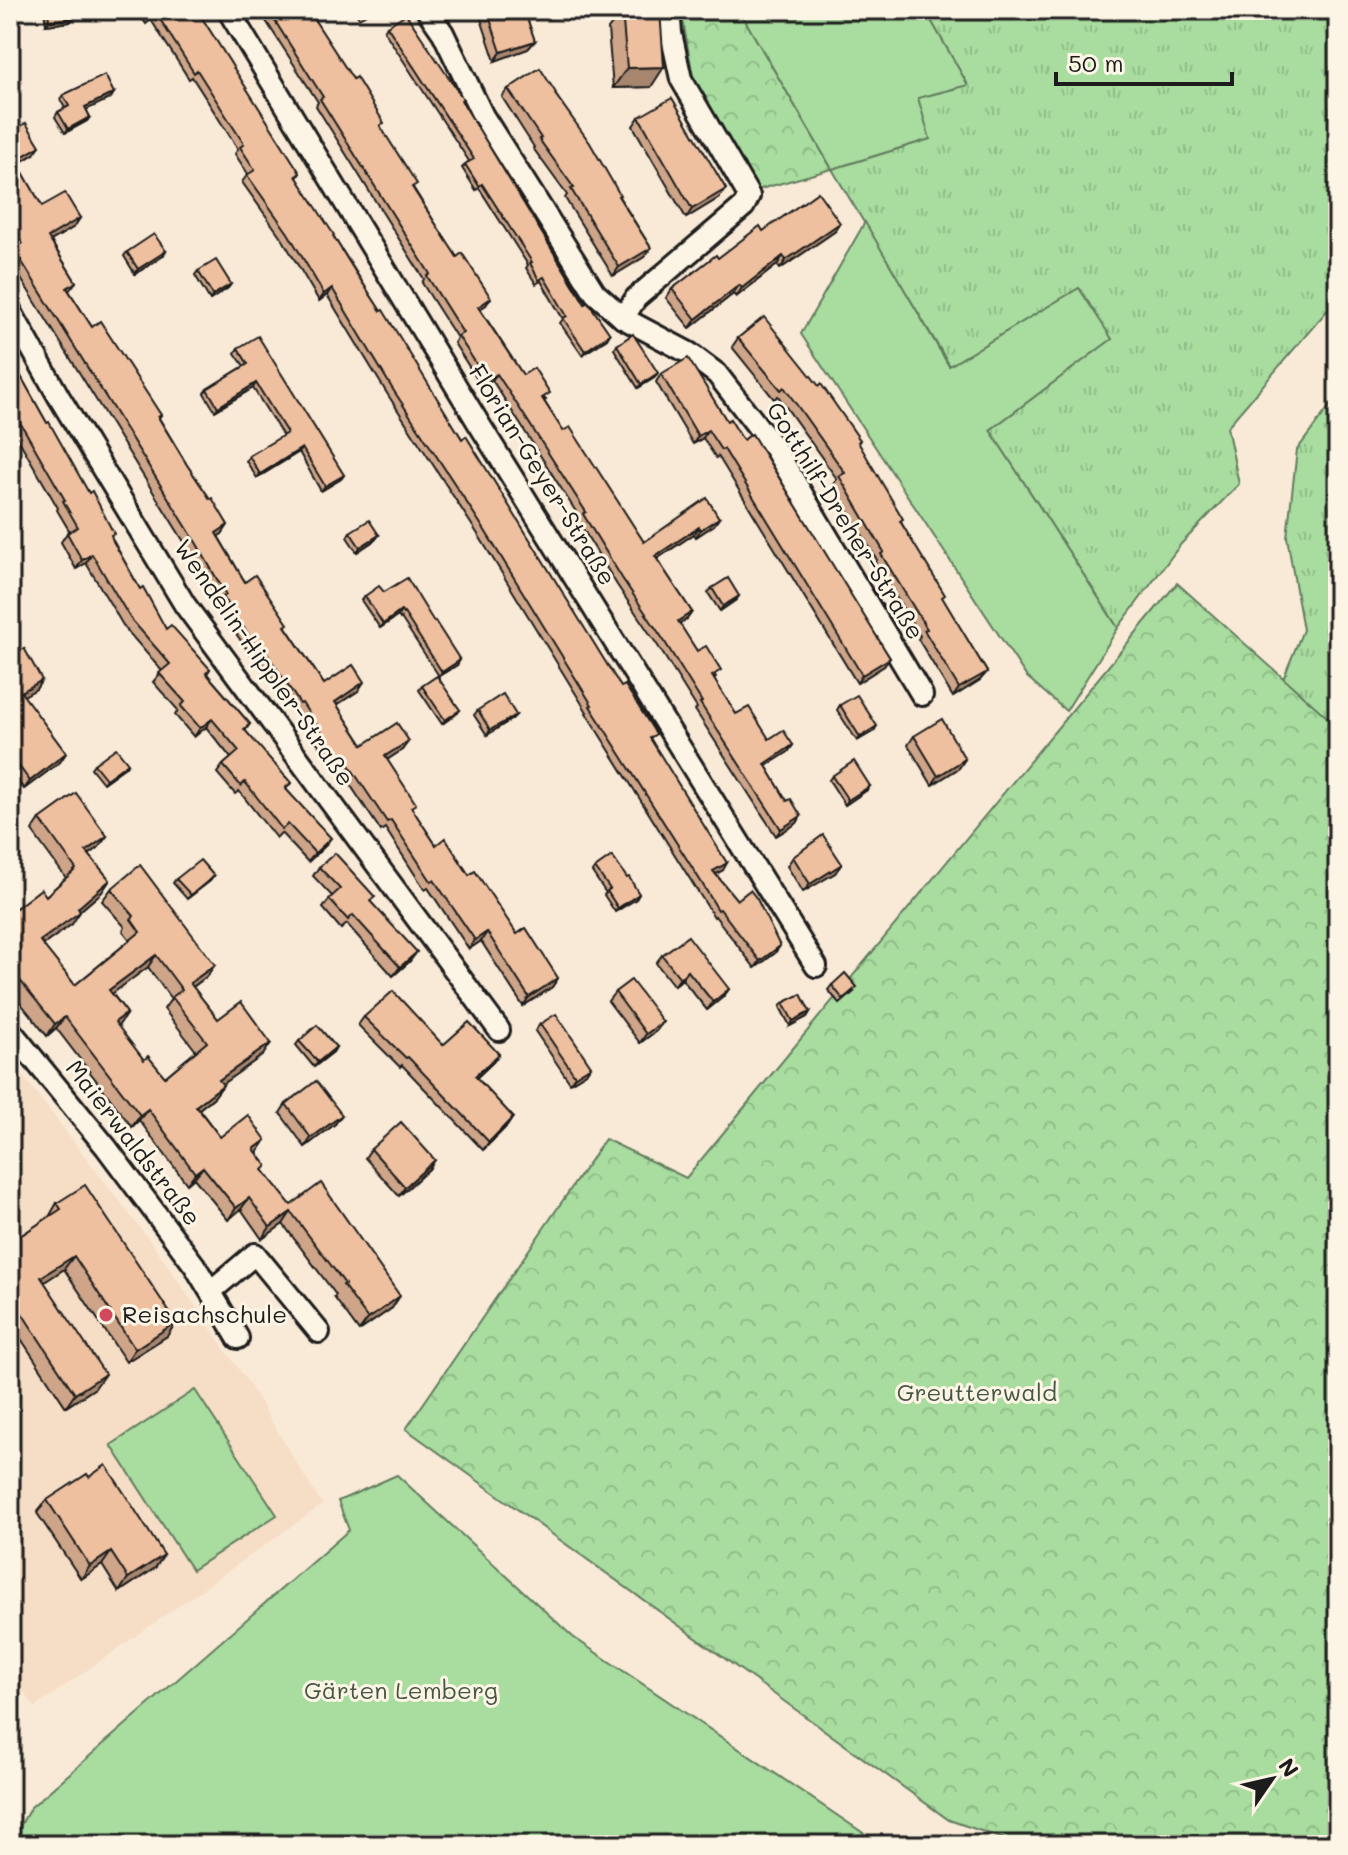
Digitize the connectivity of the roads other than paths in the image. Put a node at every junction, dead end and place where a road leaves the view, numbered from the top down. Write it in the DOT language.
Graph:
graph roads {
  1 [pos="228,10"];
  2 [pos="427,10"];
  3 [pos="669,10"];
  4 [pos="10,310"];
  5 [pos="623,318"];
  6 [pos="922,695"];
  7 [pos="816,966"];
  8 [pos="10,1030"];
  9 [pos="499,1030"];
  10 [pos="211,1291"];
  11 [pos="319,1332"];
  12 [pos="238,1338"];
  1 -- 7 [label="street, Florian-Geyer-Straße"];
  2 -- 5 [label="street, Gotthilf-Dreher-Straße"];
  3 -- 5 [label="street"];
  4 -- 9 [label="street, Wendelin-Hippler-Straße"];
  5 -- 6 [label="street, Gotthilf-Dreher-Straße"];
  8 -- 10 [label="street, Maierwaldstraße"];
  10 -- 11 [label="street"];
  10 -- 12 [label="street, Maierwaldstraße"];
}
